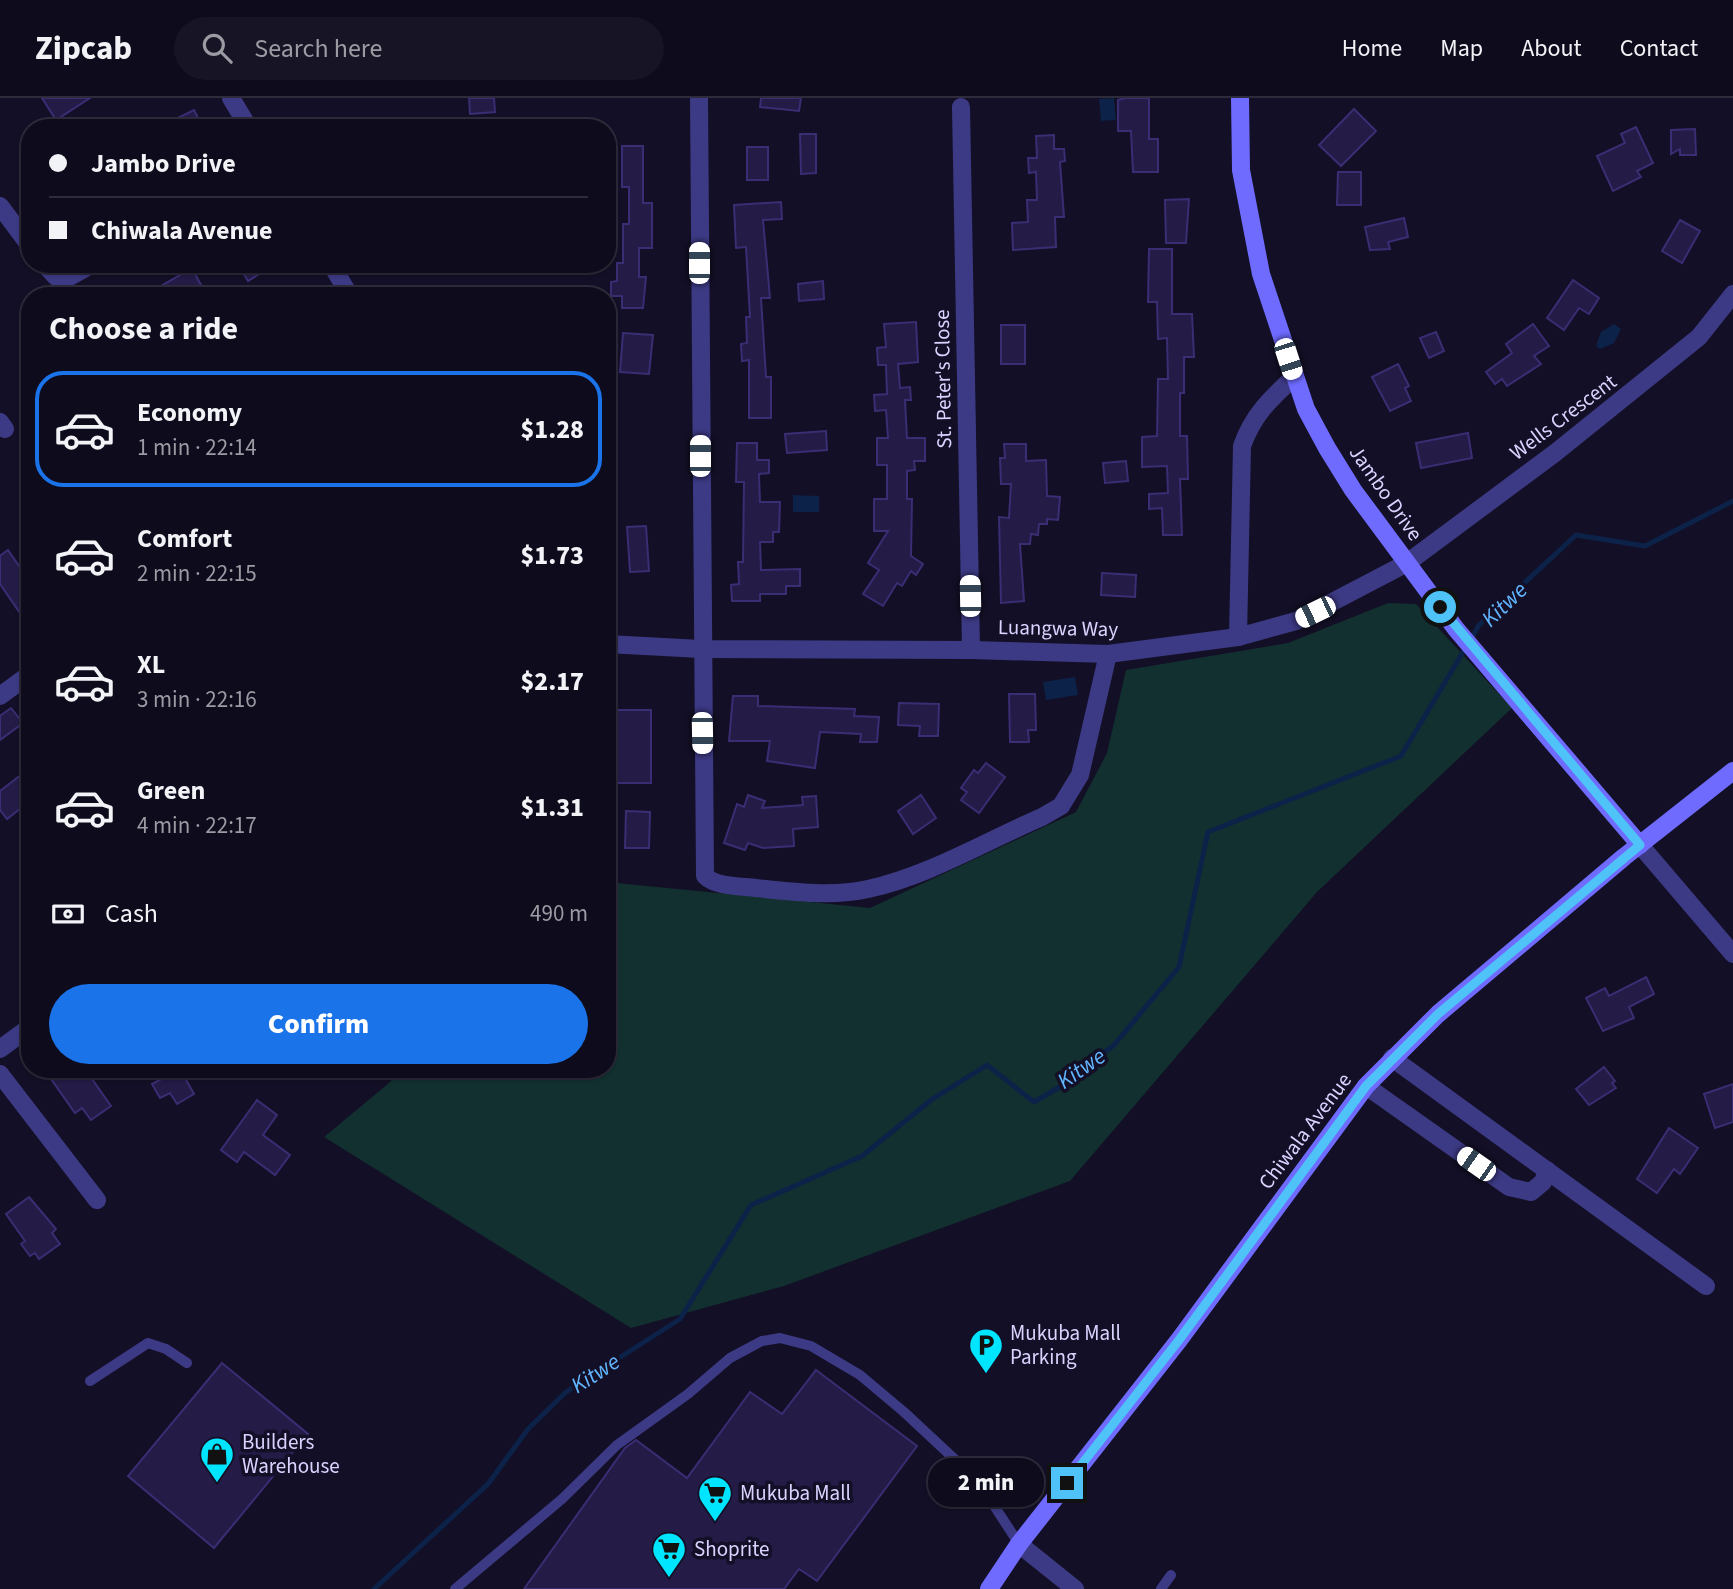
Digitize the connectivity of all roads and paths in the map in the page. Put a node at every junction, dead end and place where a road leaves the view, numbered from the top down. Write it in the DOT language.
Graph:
graph roads {
  1 [pos="231,98"];
  2 [pos="699,98"];
  3 [pos="1240,98"];
  4 [pos="961,107"];
  5 [pos="244,119"];
  6 [pos="0,206"];
  7 [pos="21,234"];
  8 [pos="52,273"];
  9 [pos="76,273"];
  10 [pos="1733,294"];
  11 [pos="1294,377"];
  12 [pos="1407,563"];
  13 [pos="1238,637"];
  14 [pos="616,644"];
  15 [pos="701,649"];
  16 [pos="971,650"];
  17 [pos="1108,654"];
  18 [pos="21,681"];
  19 [pos="0,696"];
  20 [pos="1733,771"];
  21 [pos="1640,845"];
  22 [pos="1733,954"];
  23 [pos="21,1034"];
  24 [pos="0,1049"];
  25 [pos="1392,1058"];
  26 [pos="0,1074"];
  27 [pos="1366,1086"];
  28 [pos="1547,1170"];
  29 [pos="97,1200"];
  30 [pos="1706,1286"];
  31 [pos="187,1363"];
  32 [pos="90,1381"];
  33 [pos="1019,1544"];
  34 [pos="1171,1575"];
  35 [pos="456,1589"];
  36 [pos="989,1589"];
  37 [pos="1075,1589"];
  38 [pos="1161,1589"];
  1 -- 5 [label="street"];
  2 -- 15 [label="street"];
  3 -- 11 [label="main road, Jambo Drive"];
  4 -- 16 [label="street, St. Peter's Close"];
  6 -- 7 [label="street"];
  8 -- 9 [label="street"];
  10 -- 12 [label="street, Wells Crescent"];
  11 -- 12 [label="main road, Jambo Drive"];
  11 -- 13 [label="street"];
  12 -- 13 [label="street, Luangwa Way"];
  12 -- 21 [label="main road, Jambo Drive"];
  13 -- 17 [label="street, Luangwa Way"];
  14 -- 15 [label="street, Luangwa Way"];
  15 -- 16 [label="street, Luangwa Way"];
  15 -- 17 [label="street"];
  16 -- 17 [label="street, Luangwa Way"];
  18 -- 19 [label="street"];
  20 -- 21 [label="main road, Chiwala Avenue"];
  21 -- 22 [label="street"];
  21 -- 25 [label="main road, Chiwala Avenue"];
  23 -- 24 [label="street"];
  25 -- 27 [label="main road, Chiwala Avenue"];
  25 -- 28 [label="street"];
  26 -- 29 [label="street"];
  27 -- 28 [label="street"];
  27 -- 33 [label="main road, Chiwala Avenue"];
  28 -- 30 [label="street"];
  31 -- 32 [label="lane"];
  33 -- 35 [label="lane"];
  33 -- 36 [label="main road, Chiwala Avenue"];
  33 -- 37 [label="street"];
  34 -- 38 [label="lane"];
}
